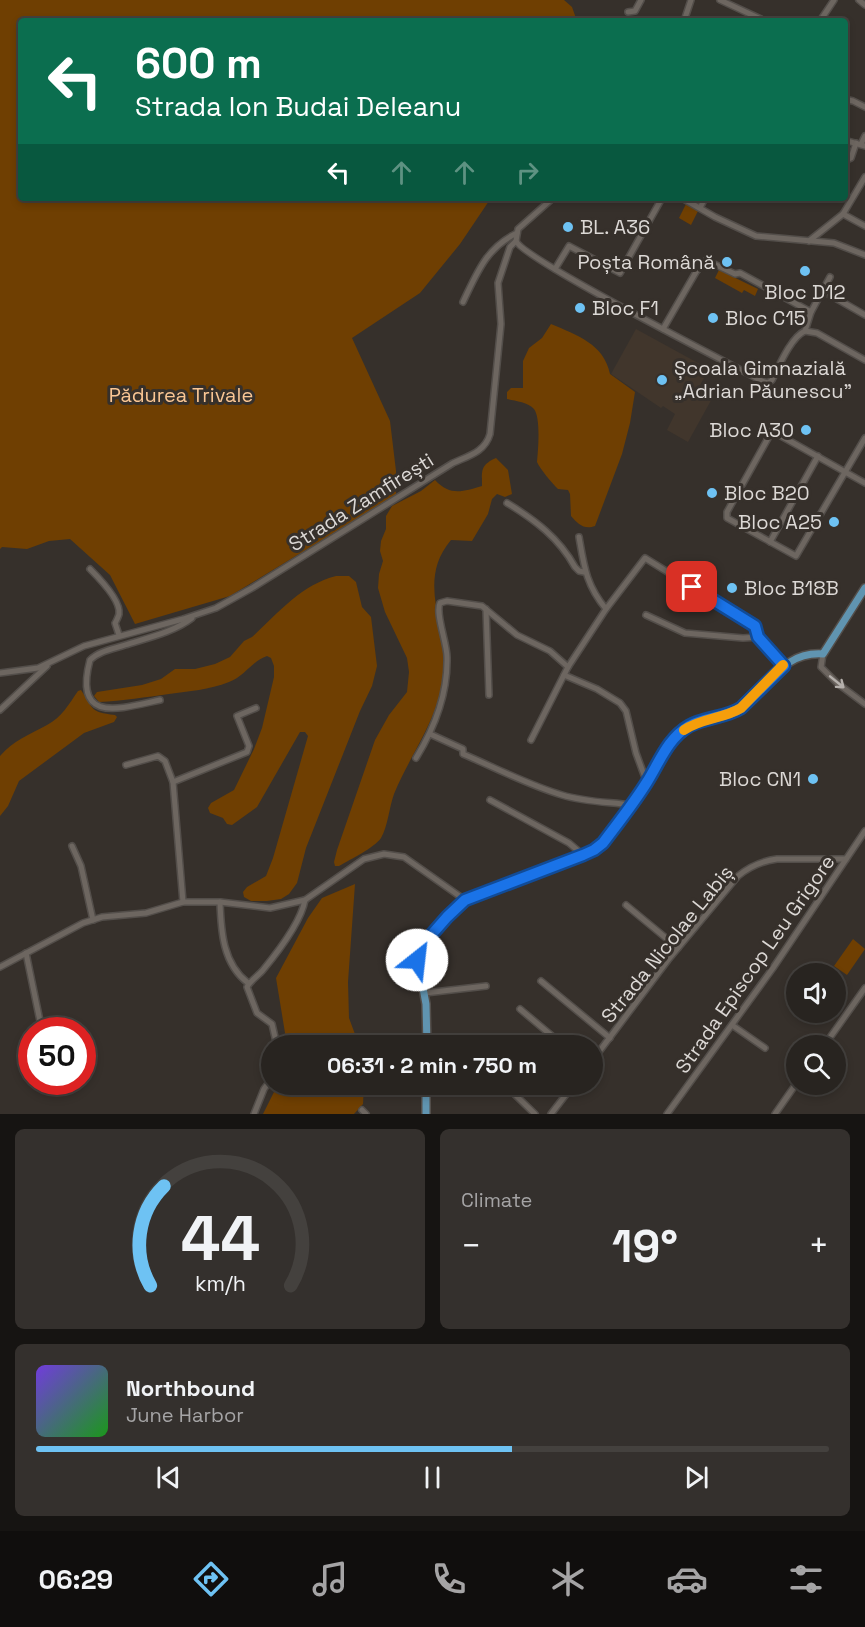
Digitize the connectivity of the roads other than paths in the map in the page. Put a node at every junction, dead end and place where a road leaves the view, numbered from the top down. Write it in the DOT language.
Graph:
graph roads {
  1 [pos="641,0"];
  2 [pos="691,0"];
  3 [pos="720,0"];
  4 [pos="834,0"];
  5 [pos="859,0"];
  6 [pos="865,5"];
  7 [pos="628,12"];
  8 [pos="685,18"];
  9 [pos="759,18"];
  10 [pos="822,18"];
  11 [pos="848,100"];
  12 [pos="865,107"];
  13 [pos="865,136"];
  14 [pos="861,144"];
  15 [pos="848,159"];
  16 [pos="865,177"];
  17 [pos="550,201"];
  18 [pos="660,201"];
  19 [pos="687,201"];
  20 [pos="704,201"];
  21 [pos="700,208"];
  22 [pos="843,214"];
  23 [pos="865,226"];
  24 [pos="517,232"];
  25 [pos="516,241"];
  26 [pos="809,241"];
  27 [pos="865,255"];
  28 [pos="555,269"];
  29 [pos="830,277"];
  30 [pos="822,291"];
  31 [pos="463,302"];
  32 [pos="811,312"];
  33 [pos="865,315"];
  34 [pos="663,329"];
  35 [pos="805,331"];
  36 [pos="865,360"];
  37 [pos="865,438"];
  38 [pos="818,456"];
  39 [pos="846,471"];
  40 [pos="865,483"];
  41 [pos="507,503"];
  42 [pos="579,537"];
  43 [pos="770,542"];
  44 [pos="90,569"];
  45 [pos="584,572"];
  46 [pos="865,588"];
  47 [pos="486,609"];
  48 [pos="606,609"];
  49 [pos="646,615"];
  50 [pos="194,616"];
  51 [pos="119,635"];
  52 [pos="758,637"];
  53 [pos="823,654"];
  54 [pos="49,664"];
  55 [pos="784,666"];
  56 [pos="568,667"];
  57 [pos="0,673"];
  58 [pos="564,675"];
  59 [pos="489,694"];
  60 [pos="160,700"];
  61 [pos="865,704"];
  62 [pos="256,708"];
  63 [pos="0,710"];
  64 [pos="430,734"];
  65 [pos="531,740"];
  66 [pos="416,758"];
  67 [pos="126,765"];
  68 [pos="173,782"];
  69 [pos="647,783"];
  70 [pos="490,800"];
  71 [pos="632,805"];
  72 [pos="865,831"];
  73 [pos="72,846"];
  74 [pos="583,855"];
  75 [pos="846,859"];
  76 [pos="305,900"];
  77 [pos="465,900"];
  78 [pos="183,902"];
  79 [pos="220,902"];
  80 [pos="626,905"];
  81 [pos="93,920"];
  82 [pos="678,948"];
  83 [pos="26,953"];
  84 [pos="0,967"];
  85 [pos="541,981"];
  86 [pos="248,983"];
  87 [pos="486,986"];
  88 [pos="865,988"];
  89 [pos="425,993"];
  90 [pos="520,1009"];
  91 [pos="39,1017"];
  92 [pos="732,1025"];
  93 [pos="274,1035"];
  94 [pos="427,1035"];
  95 [pos="551,1035"];
  96 [pos="832,1035"];
  97 [pos="610,1038"];
  98 [pos="603,1047"];
  99 [pos="765,1048"];
  100 [pos="262,1095"];
  101 [pos="426,1095"];
  102 [pos="515,1095"];
  103 [pos="566,1095"];
  104 [pos="788,1095"];
  105 [pos="254,1114"];
  106 [pos="426,1114"];
  107 [pos="535,1114"];
  108 [pos="551,1114"];
  109 [pos="668,1114"];
  110 [pos="775,1114"];
  1 -- 7 [label="street"];
  2 -- 8 [label="street"];
  3 -- 9 [label="street"];
  4 -- 10 [label="street"];
  5 -- 6 [label="street"];
  11 -- 12 [label="street"];
  13 -- 14 [label="street"];
  14 -- 15 [label="street"];
  16 -- 22 [label="street"];
  17 -- 24 [label="street"];
  18 -- 28 [label="street"];
  19 -- 21 [label="street"];
  20 -- 21 [label="street"];
  21 -- 26 [label="street"];
  22 -- 23 [label="street"];
  22 -- 26 [label="street"];
  24 -- 25 [label="street, Strada Zamfirești"];
  24 -- 31 [label="street"];
  25 -- 28 [label="street"];
  25 -- 50 [label="street, Strada Zamfirești"];
  26 -- 27 [label="street"];
  28 -- 34 [label="street"];
  29 -- 30 [label="street"];
  30 -- 32 [label="street"];
  30 -- 33 [label="street"];
  32 -- 34 [label="street"];
  32 -- 35 [label="street"];
  34 -- 35 [label="street"];
  35 -- 36 [label="street"];
  37 -- 39 [label="street"];
  38 -- 39 [label="street"];
  38 -- 43 [label="street"];
  38 -- 43 [label="street"];
  39 -- 40 [label="street"];
  39 -- 43 [label="street"];
  41 -- 45 [label="street"];
  42 -- 45 [label="street"];
  44 -- 51 [label="street"];
  45 -- 48 [label="street"];
  46 -- 53 [label="main road"];
  47 -- 56 [label="street"];
  47 -- 59 [label="street"];
  47 -- 64 [label="street"];
  48 -- 52 [label="street"];
  48 -- 56 [label="street"];
  49 -- 52 [label="street"];
  50 -- 51 [label="street, Strada Zamfirești"];
  50 -- 60 [label="street"];
  51 -- 54 [label="street, Strada Zamfirești"];
  52 -- 55 [label="street"];
  53 -- 55 [label="main road"];
  53 -- 61 [label="street, one-way"];
  54 -- 57 [label="street, Strada Zamfirești"];
  54 -- 63 [label="street"];
  55 -- 69 [label="main road"];
  56 -- 58 [label="street"];
  58 -- 65 [label="street"];
  58 -- 69 [label="street"];
  62 -- 68 [label="street"];
  64 -- 66 [label="street"];
  64 -- 71 [label="street"];
  67 -- 68 [label="street"];
  68 -- 78 [label="street"];
  69 -- 71 [label="main road"];
  70 -- 74 [label="street"];
  71 -- 74 [label="main road"];
  72 -- 75 [label="street, Strada Episcop Leu Grigore"];
  73 -- 81 [label="street"];
  74 -- 77 [label="main road"];
  75 -- 82 [label="street, Strada Nicolae Labiș"];
  75 -- 92 [label="street, Strada Episcop Leu Grigore"];
  76 -- 77 [label="street"];
  76 -- 79 [label="street"];
  76 -- 86 [label="street"];
  77 -- 89 [label="main road"];
  78 -- 79 [label="street"];
  78 -- 81 [label="street"];
  79 -- 86 [label="street"];
  80 -- 82 [label="street"];
  81 -- 83 [label="street"];
  82 -- 97 [label="street, Strada Nicolae Labiș"];
  83 -- 84 [label="street"];
  83 -- 91 [label="street"];
  85 -- 97 [label="street"];
  86 -- 93 [label="street"];
  87 -- 89 [label="street"];
  88 -- 96 [label="street"];
  89 -- 94 [label="main road"];
  90 -- 95 [label="street"];
  92 -- 99 [label="street"];
  92 -- 109 [label="street, Strada Episcop Leu Grigore"];
  97 -- 98 [label="street, Strada Nicolae Labiș"];
  100 -- 105 [label="street"];
  101 -- 106 [label="main road"];
  102 -- 107 [label="street"];
  103 -- 108 [label="street"];
  104 -- 110 [label="street"];
}
